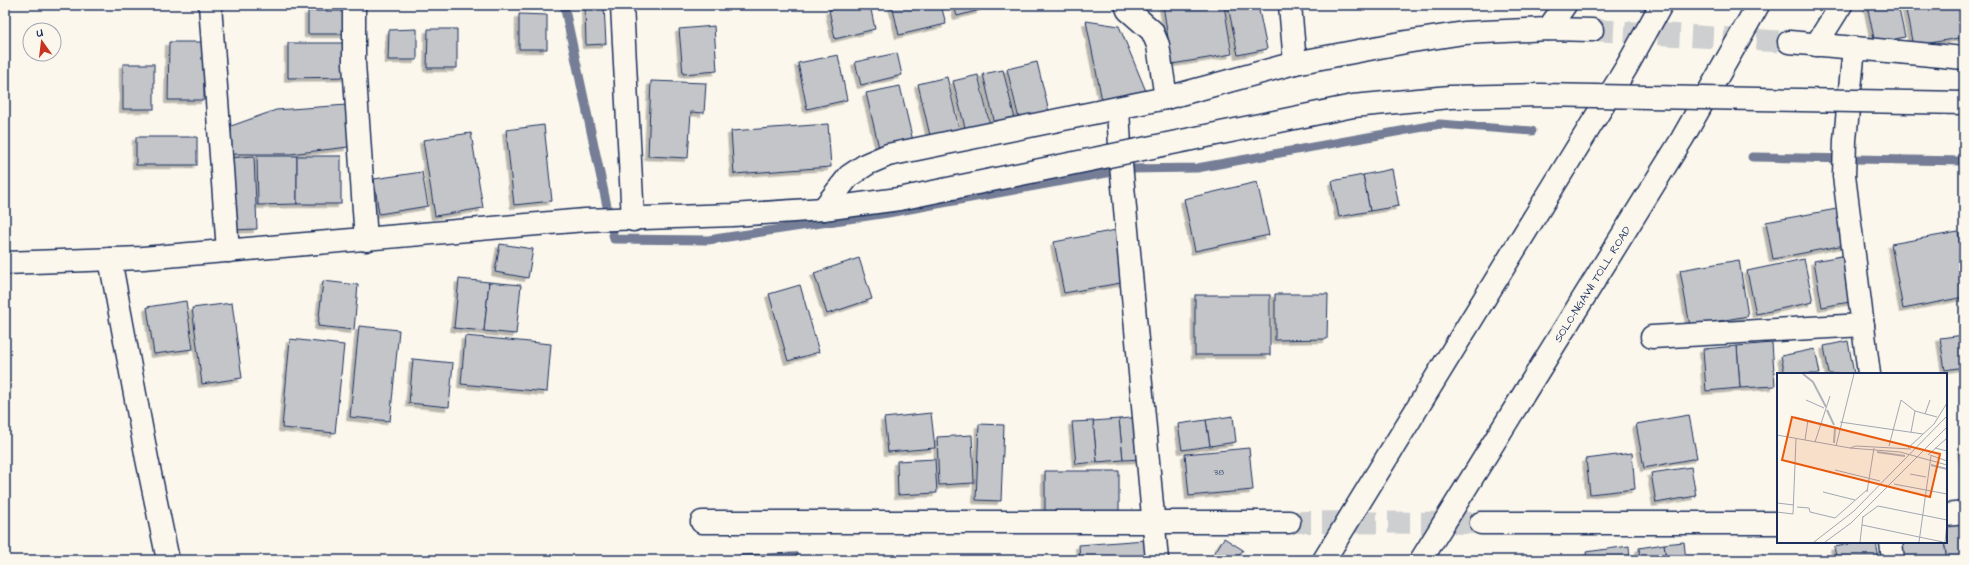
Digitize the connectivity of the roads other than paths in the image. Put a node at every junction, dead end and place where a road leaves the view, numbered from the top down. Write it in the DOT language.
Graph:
graph roads {
  1 [pos="210,5"];
  2 [pos="354,5"];
  3 [pos="622,5"];
  4 [pos="1126,5"];
  5 [pos="1290,5"];
  6 [pos="1565,5"];
  7 [pos="1661,5"];
  8 [pos="1758,5"];
  9 [pos="1841,5"];
  10 [pos="1548,29"];
  11 [pos="1592,30"];
  12 [pos="1789,42"];
  13 [pos="1816,45"];
  14 [pos="1854,48"];
  15 [pos="1964,58"];
  16 [pos="1295,63"];
  17 [pos="1166,98"];
  18 [pos="1964,103"];
  19 [pos="1118,109"];
  20 [pos="823,209"];
  21 [pos="626,220"];
  22 [pos="366,240"];
  23 [pos="228,251"];
  24 [pos="110,259"];
  25 [pos="5,263"];
  26 [pos="1863,325"];
  27 [pos="1652,337"];
  28 [pos="1869,373"];
  29 [pos="1964,513"];
  30 [pos="1947,515"];
  31 [pos="702,522"];
  32 [pos="1289,522"];
  33 [pos="1152,523"];
  34 [pos="1481,523"];
  35 [pos="1777,523"];
  36 [pos="1891,543"];
  37 [pos="168,560"];
  38 [pos="1157,560"];
  39 [pos="1324,560"];
  40 [pos="1421,560"];
  41 [pos="1893,560"];
  1 -- 23 [label="main road"];
  2 -- 22 [label="main road"];
  3 -- 21 [label="main road"];
  4 -- 17 [label="main road"];
  5 -- 16 [label="main road"];
  6 -- 10 [label="main road"];
  7 -- 39 [label="main road"];
  8 -- 40 [label="main road, SOLO–NGAWI TOLL ROAD"];
  9 -- 13 [label="main road"];
  10 -- 11 [label="main road"];
  10 -- 16 [label="main road"];
  12 -- 13 [label="main road"];
  13 -- 14 [label="main road"];
  14 -- 15 [label="main road"];
  14 -- 26 [label="main road"];
  16 -- 17 [label="main road"];
  17 -- 19 [label="main road"];
  18 -- 20 [label="main road, bridge"];
  19 -- 20 [label="main road"];
  19 -- 33 [label="main road"];
  20 -- 21 [label="main road"];
  21 -- 22 [label="main road"];
  22 -- 23 [label="main road"];
  23 -- 24 [label="main road"];
  24 -- 25 [label="main road"];
  24 -- 37 [label="main road"];
  26 -- 27 [label="main road"];
  26 -- 28 [label="main road"];
  29 -- 30 [label="main road"];
  31 -- 33 [label="main road"];
  32 -- 33 [label="main road"];
  33 -- 38 [label="main road"];
  34 -- 35 [label="main road"];
  36 -- 41 [label="main road"];
}
